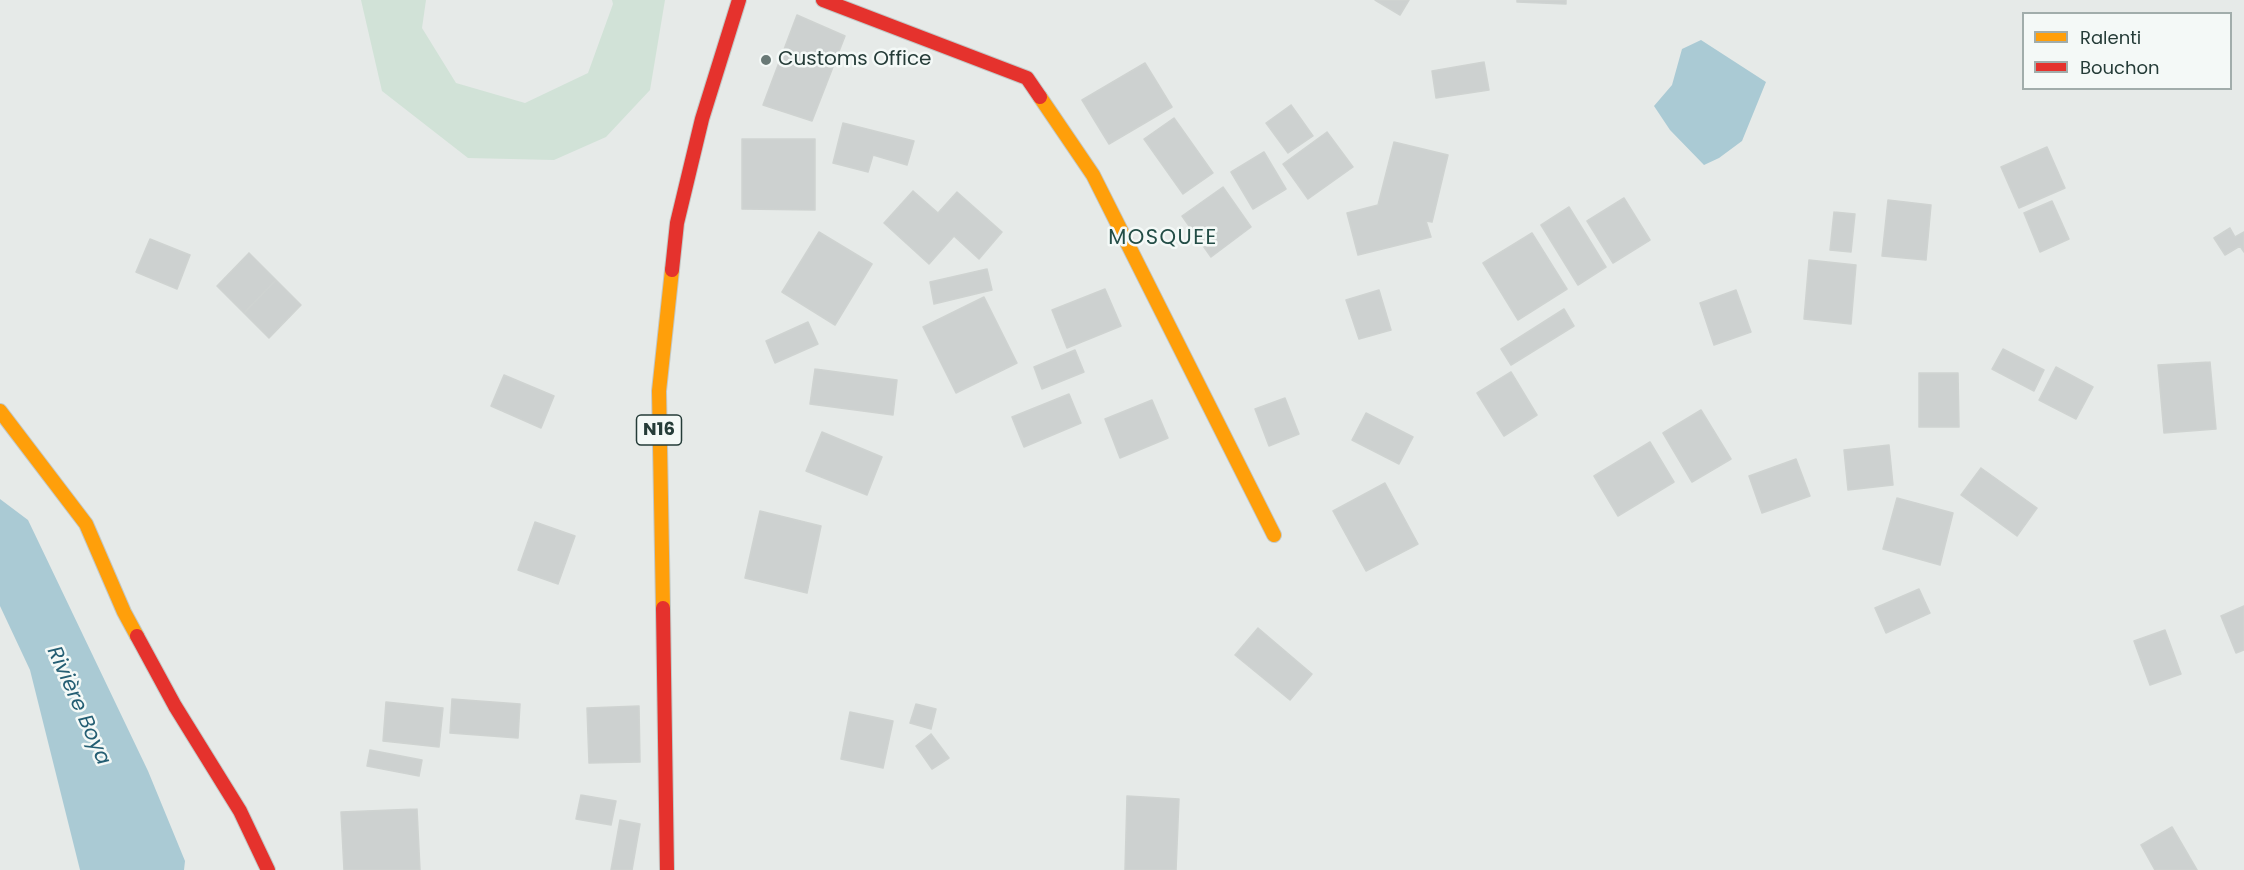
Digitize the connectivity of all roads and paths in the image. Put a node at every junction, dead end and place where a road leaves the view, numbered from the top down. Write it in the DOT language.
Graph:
graph roads {
  1 [pos="739,0"];
  2 [pos="823,0"];
  3 [pos="0,411"];
  4 [pos="1274,535"];
  5 [pos="268,870"];
  6 [pos="667,870"];
  1 -- 6 [label="street, N16"];
  2 -- 4 [label="street"];
  3 -- 5 [label="street"];
}
